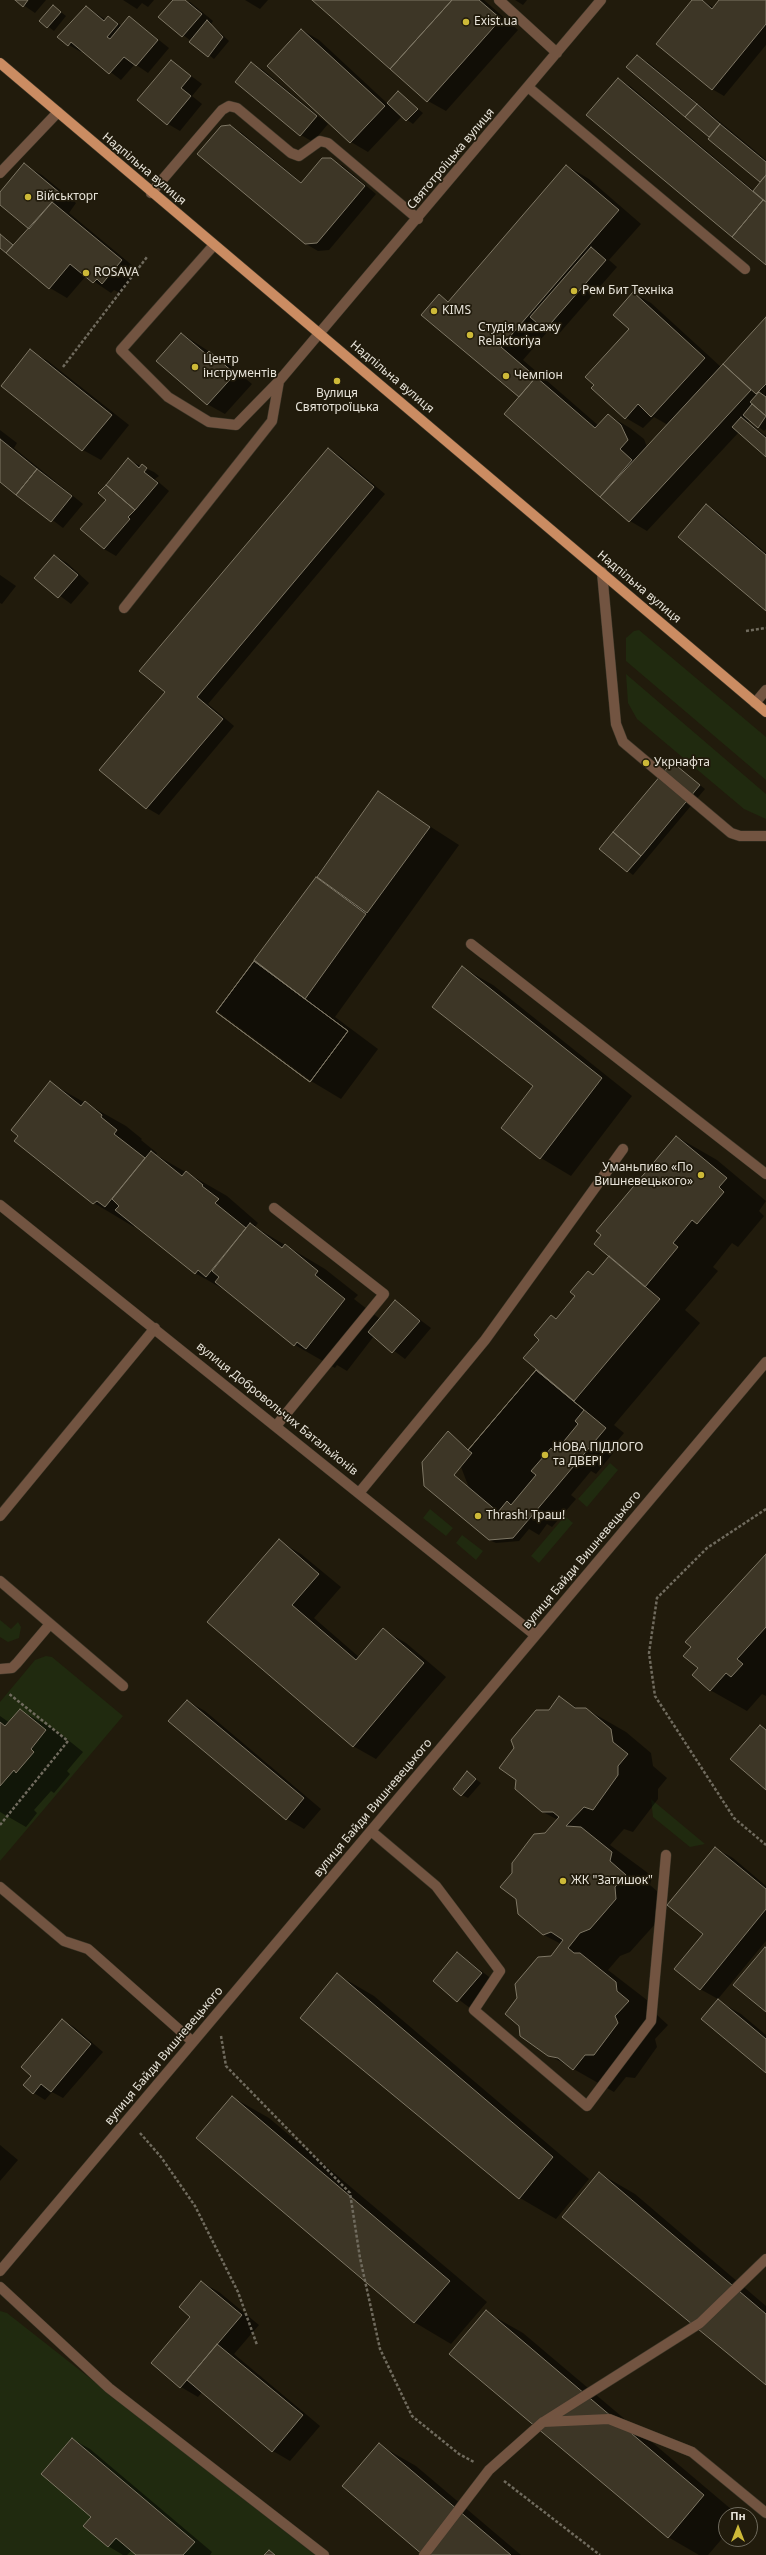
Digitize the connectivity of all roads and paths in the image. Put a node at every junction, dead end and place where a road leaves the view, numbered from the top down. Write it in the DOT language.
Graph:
graph roads {
  1 [pos="499,0"];
  2 [pos="601,0"];
  3 [pos="557,53"];
  4 [pos="0,63"];
  5 [pos="528,87"];
  6 [pos="58,112"];
  7 [pos="0,173"];
  8 [pos="151,193"];
  9 [pos="418,219"];
  10 [pos="214,245"];
  11 [pos="148,257"];
  12 [pos="745,269"];
  13 [pos="320,334"];
  14 [pos="63,367"];
  15 [pos="279,381"];
  16 [pos="602,572"];
  17 [pos="124,608"];
  18 [pos="766,628"];
  19 [pos="746,631"];
  20 [pos="766,690"];
  21 [pos="756,703"];
  22 [pos="766,712"];
  23 [pos="766,836"];
  24 [pos="471,944"];
  25 [pos="623,1149"];
  26 [pos="766,1174"];
  27 [pos="0,1205"];
  28 [pos="274,1208"];
  29 [pos="155,1328"];
  30 [pos="766,1362"];
  31 [pos="276,1426"];
  32 [pos="359,1493"];
  33 [pos="766,1509"];
  34 [pos="0,1516"];
  35 [pos="0,1582"];
  36 [pos="50,1624"];
  37 [pos="535,1635"];
  38 [pos="0,1669"];
  39 [pos="123,1686"];
  40 [pos="8,1693"];
  41 [pos="0,1825"];
  42 [pos="371,1831"];
  43 [pos="766,1845"];
  44 [pos="666,1855"];
  45 [pos="0,1887"];
  46 [pos="217,2014"];
  47 [pos="193,2042"];
  48 [pos="128,2119"];
  49 [pos="766,2259"];
  50 [pos="0,2271"];
  51 [pos="0,2288"];
  52 [pos="257,2344"];
  53 [pos="543,2422"];
  54 [pos="489,2470"];
  55 [pos="766,2512"];
  56 [pos="324,2555"];
  57 [pos="424,2555"];
  58 [pos="600,2555"];
  1 -- 3 [label="street"];
  2 -- 3 [label="street, Святотроїцька вулиця"];
  3 -- 5 [label="street, Святотроїцька вулиця"];
  4 -- 6 [label="main road, Надпільна вулиця"];
  5 -- 9 [label="street, Святотроїцька вулиця"];
  5 -- 12 [label="street"];
  6 -- 7 [label="street"];
  6 -- 8 [label="main road, Надпільна вулиця"];
  8 -- 9 [label="street"];
  8 -- 10 [label="main road, Надпільна вулиця"];
  9 -- 13 [label="street, Святотроїцька вулиця"];
  10 -- 13 [label="main road, Надпільна вулиця"];
  10 -- 15 [label="street, Святотроїцька вулиця"];
  11 -- 14 [label="path"];
  13 -- 15 [label="street, Святотроїцька вулиця"];
  13 -- 16 [label="main road, Надпільна вулиця"];
  15 -- 17 [label="street"];
  16 -- 21 [label="main road, Надпільна вулиця"];
  16 -- 23 [label="street"];
  18 -- 19 [label="path"];
  20 -- 21 [label="street"];
  21 -- 22 [label="main road, Надпільна вулиця"];
  24 -- 26 [label="street"];
  25 -- 32 [label="street"];
  27 -- 29 [label="street, вулиця Добровольчих Батальйонів"];
  28 -- 31 [label="street"];
  29 -- 31 [label="street, вулиця Добровольчих Батальйонів"];
  29 -- 34 [label="street"];
  30 -- 37 [label="street, вулиця Байди Вишневецького"];
  31 -- 32 [label="street, вулиця Добровольчих Батальйонів"];
  32 -- 37 [label="street, вулиця Добровольчих Батальйонів"];
  33 -- 43 [label="path"];
  35 -- 36 [label="street"];
  36 -- 38 [label="street"];
  36 -- 39 [label="street"];
  37 -- 42 [label="street, вулиця Байди Вишневецького"];
  40 -- 41 [label="path"];
  42 -- 44 [label="street"];
  42 -- 46 [label="street, вулиця Байди Вишневецького"];
  45 -- 47 [label="street"];
  46 -- 47 [label="street, вулиця Байди Вишневецького"];
  46 -- 54 [label="path"];
  47 -- 48 [label="street, вулиця Байди Вишневецького"];
  48 -- 50 [label="street, вулиця Байди Вишневецького"];
  48 -- 52 [label="path"];
  49 -- 53 [label="street"];
  51 -- 56 [label="street"];
  53 -- 54 [label="street"];
  53 -- 55 [label="street"];
  54 -- 57 [label="street"];
  54 -- 58 [label="path"];
}
